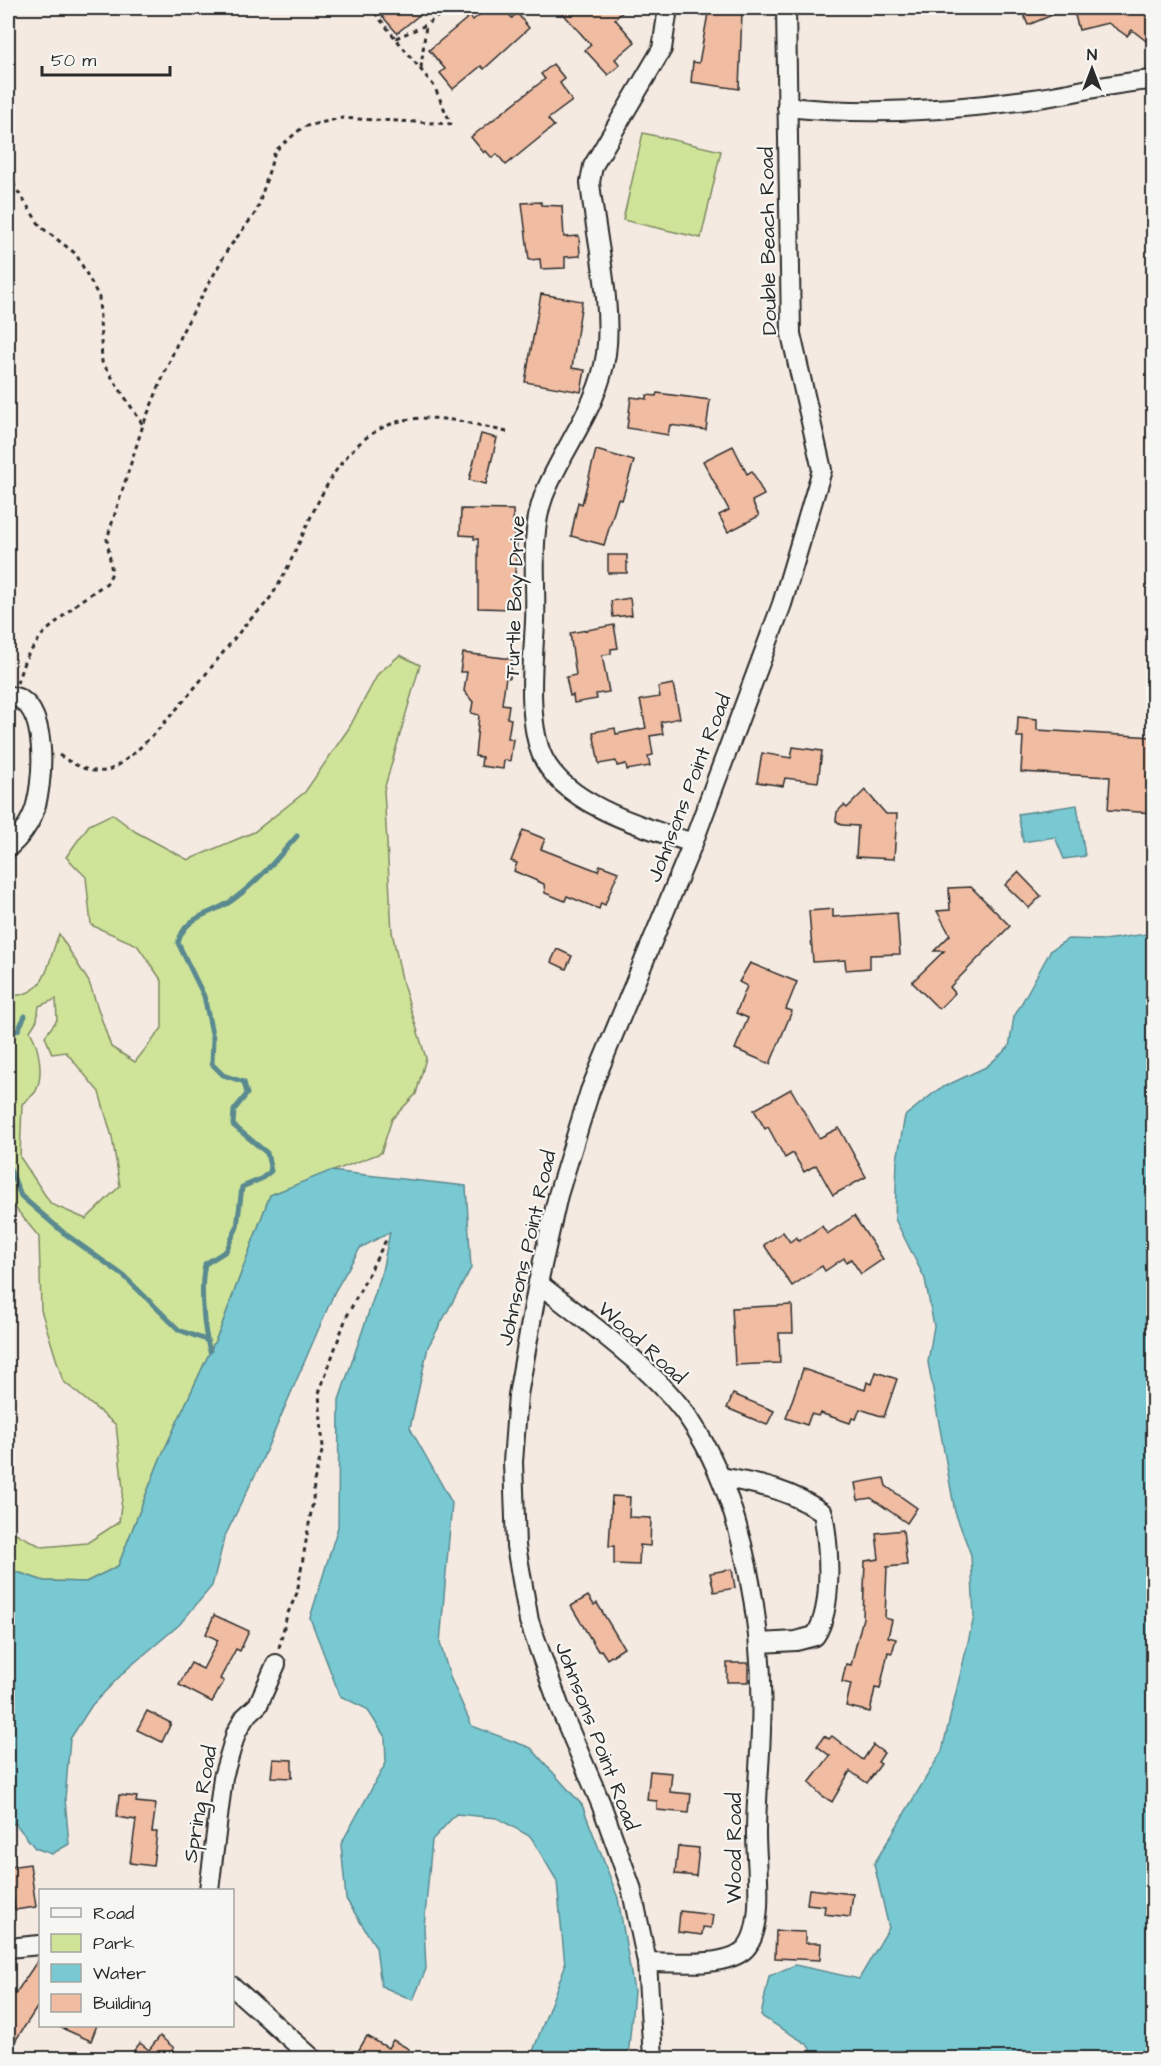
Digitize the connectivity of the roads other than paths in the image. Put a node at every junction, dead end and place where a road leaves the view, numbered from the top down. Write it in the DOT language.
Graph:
graph roads {
  1 [pos="668,8"];
  2 [pos="786,8"];
  3 [pos="1154,80"];
  4 [pos="787,107"];
  5 [pos="822,470"];
  6 [pos="11,696"];
  7 [pos="693,843"];
  8 [pos="8,848"];
  9 [pos="538,1284"];
  10 [pos="721,1478"];
  11 [pos="760,1643"];
  12 [pos="276,1664"];
  13 [pos="209,1889"];
  14 [pos="39,1945"];
  15 [pos="8,1948"];
  16 [pos="647,1962"];
  17 [pos="234,1988"];
  18 [pos="312,2058"];
  19 [pos="653,2058"];
  1 -- 7 [label="street, Turtle Bay Drive"];
  2 -- 4 [label="street, Double Beach Road"];
  3 -- 4 [label="street"];
  4 -- 5 [label="street, Double Beach Road"];
  5 -- 7 [label="street, Johnsons Point Road"];
  6 -- 8 [label="street"];
  7 -- 9 [label="street, Johnsons Point Road"];
  9 -- 10 [label="street, Wood Road"];
  9 -- 16 [label="street, Johnsons Point Road"];
  10 -- 11 [label="street, Wood Road"];
  10 -- 11 [label="street"];
  11 -- 16 [label="street, Wood Road"];
  12 -- 13 [label="street, Spring Road"];
  14 -- 15 [label="street"];
  16 -- 19 [label="street, Johnsons Point Road"];
  17 -- 18 [label="street"];
}
